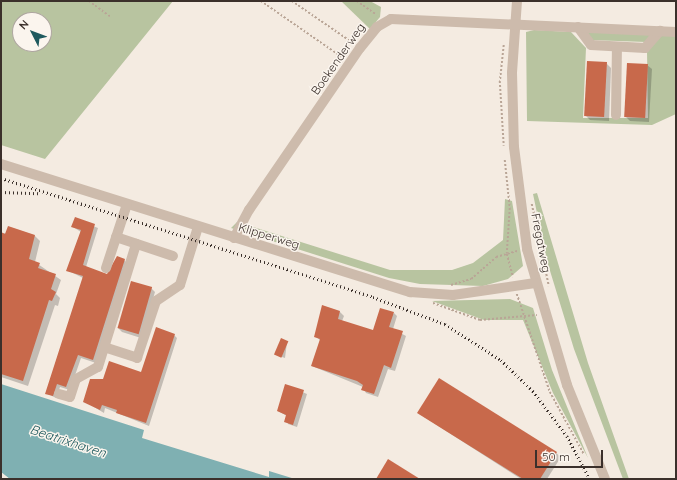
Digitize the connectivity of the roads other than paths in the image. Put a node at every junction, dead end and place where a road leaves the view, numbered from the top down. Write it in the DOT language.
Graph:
graph roads {
  1 [pos="517,1"];
  2 [pos="514,24"];
  3 [pos="578,27"];
  4 [pos="660,31"];
  5 [pos="676,32"];
  6 [pos="617,47"];
  7 [pos="616,115"];
  8 [pos="1,164"];
  9 [pos="127,204"];
  10 [pos="198,227"];
  11 [pos="116,237"];
  12 [pos="234,238"];
  13 [pos="136,244"];
  14 [pos="173,256"];
  15 [pos="106,268"];
  16 [pos="535,283"];
  17 [pos="104,347"];
  18 [pos="59,394"];
  19 [pos="605,479"];
  1 -- 2 [label="street, Fregatweg"];
  2 -- 3 [label="street, Boekenderweg"];
  2 -- 12 [label="street, Boekenderweg"];
  2 -- 16 [label="street, Fregatweg"];
  3 -- 4 [label="street, Boekenderweg"];
  3 -- 6 [label="street"];
  4 -- 5 [label="street, Boekenderweg"];
  4 -- 6 [label="street"];
  6 -- 7 [label="street"];
  8 -- 9 [label="street, Klipperweg"];
  9 -- 10 [label="street, Klipperweg"];
  9 -- 11 [label="street"];
  10 -- 12 [label="street, Klipperweg"];
  10 -- 17 [label="street"];
  11 -- 13 [label="street"];
  11 -- 15 [label="street"];
  12 -- 16 [label="street, Klipperweg"];
  13 -- 14 [label="street"];
  13 -- 17 [label="street"];
  16 -- 19 [label="street, Fregatweg"];
  17 -- 18 [label="street"];
}
